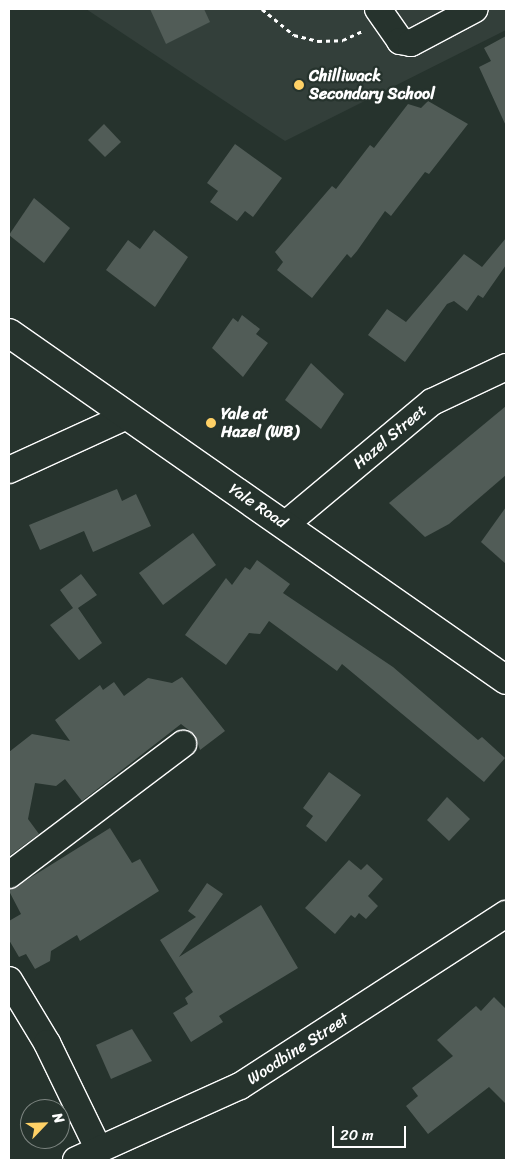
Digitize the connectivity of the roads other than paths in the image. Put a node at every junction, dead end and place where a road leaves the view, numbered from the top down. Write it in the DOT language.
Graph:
graph roads {
  1 [pos="476,9"];
  2 [pos="381,15"];
  3 [pos="9,333"];
  4 [pos="506,367"];
  5 [pos="127,416"];
  6 [pos="9,470"];
  7 [pos="286,524"];
  8 [pos="506,680"];
  9 [pos="183,744"];
  10 [pos="9,875"];
  11 [pos="506,914"];
  12 [pos="9,980"];
  13 [pos="88,1155"];
  1 -- 2 [label="street"];
  3 -- 5 [label="main road, Yale Road"];
  4 -- 7 [label="street, Hazel Street"];
  5 -- 6 [label="street"];
  5 -- 7 [label="main road, Yale Road"];
  7 -- 8 [label="main road, Yale Road"];
  9 -- 10 [label="street"];
  11 -- 13 [label="street, Woodbine Street"];
  12 -- 13 [label="street"];
}
